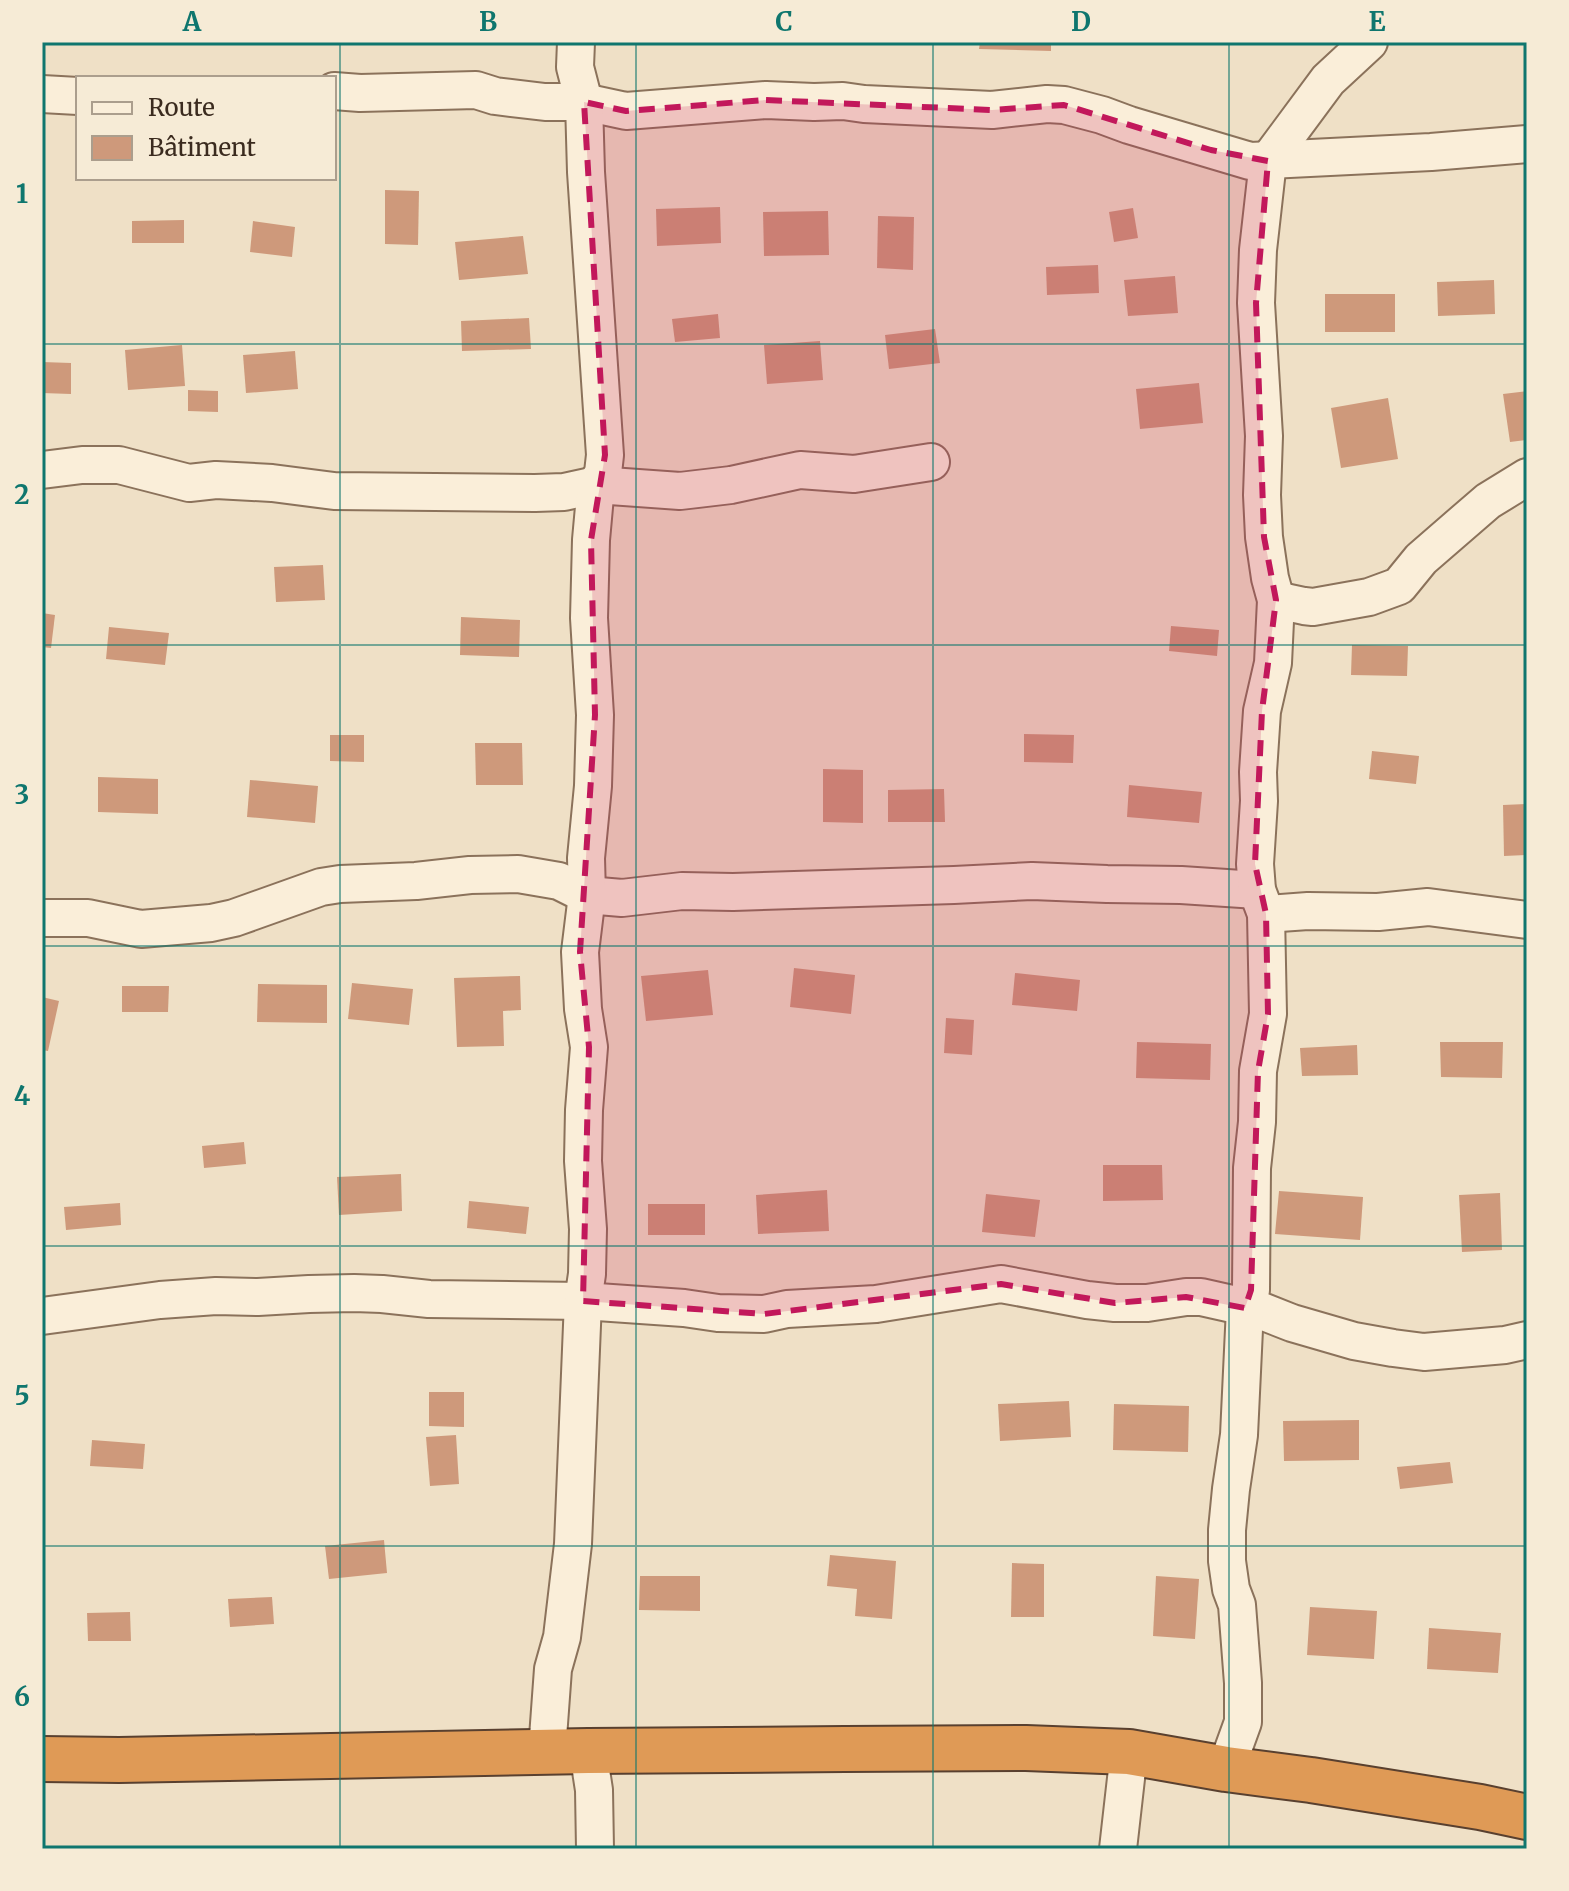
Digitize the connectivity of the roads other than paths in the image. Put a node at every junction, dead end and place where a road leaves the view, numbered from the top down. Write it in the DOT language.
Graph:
graph roads {
  1 [pos="576,42"];
  2 [pos="1369,42"];
  3 [pos="336,91"];
  4 [pos="42,94"];
  5 [pos="76,96"];
  6 [pos="584,102"];
  7 [pos="1527,144"];
  8 [pos="1268,161"];
  9 [pos="931,462"];
  10 [pos="42,470"];
  11 [pos="1527,477"];
  12 [pos="596,485"];
  13 [pos="1276,600"];
  14 [pos="587,895"];
  15 [pos="1262,902"];
  16 [pos="42,918"];
  17 [pos="1527,920"];
  18 [pos="583,1301"];
  19 [pos="1245,1308"];
  20 [pos="42,1316"];
  21 [pos="1527,1340"];
  22 [pos="568,1751"];
  23 [pos="1129,1752"];
  24 [pos="42,1759"];
  25 [pos="1226,1769"];
  26 [pos="1527,1817"];
  27 [pos="595,1849"];
  28 [pos="1118,1849"];
  1 -- 6 [label="street"];
  2 -- 8 [label="street"];
  3 -- 6 [label="street"];
  4 -- 5 [label="street"];
  6 -- 8 [label="street"];
  6 -- 12 [label="street"];
  7 -- 8 [label="street"];
  8 -- 13 [label="street"];
  9 -- 12 [label="street"];
  10 -- 12 [label="street"];
  11 -- 13 [label="street"];
  12 -- 14 [label="street"];
  13 -- 15 [label="street"];
  14 -- 15 [label="street"];
  14 -- 16 [label="street"];
  14 -- 18 [label="street"];
  15 -- 17 [label="street"];
  15 -- 19 [label="street"];
  18 -- 19 [label="street"];
  18 -- 20 [label="street"];
  18 -- 22 [label="street"];
  19 -- 21 [label="street"];
  19 -- 25 [label="street"];
  22 -- 23 [label="highway"];
  22 -- 24 [label="highway"];
  22 -- 27 [label="street"];
  23 -- 25 [label="highway"];
  23 -- 28 [label="street"];
  25 -- 26 [label="highway"];
}
